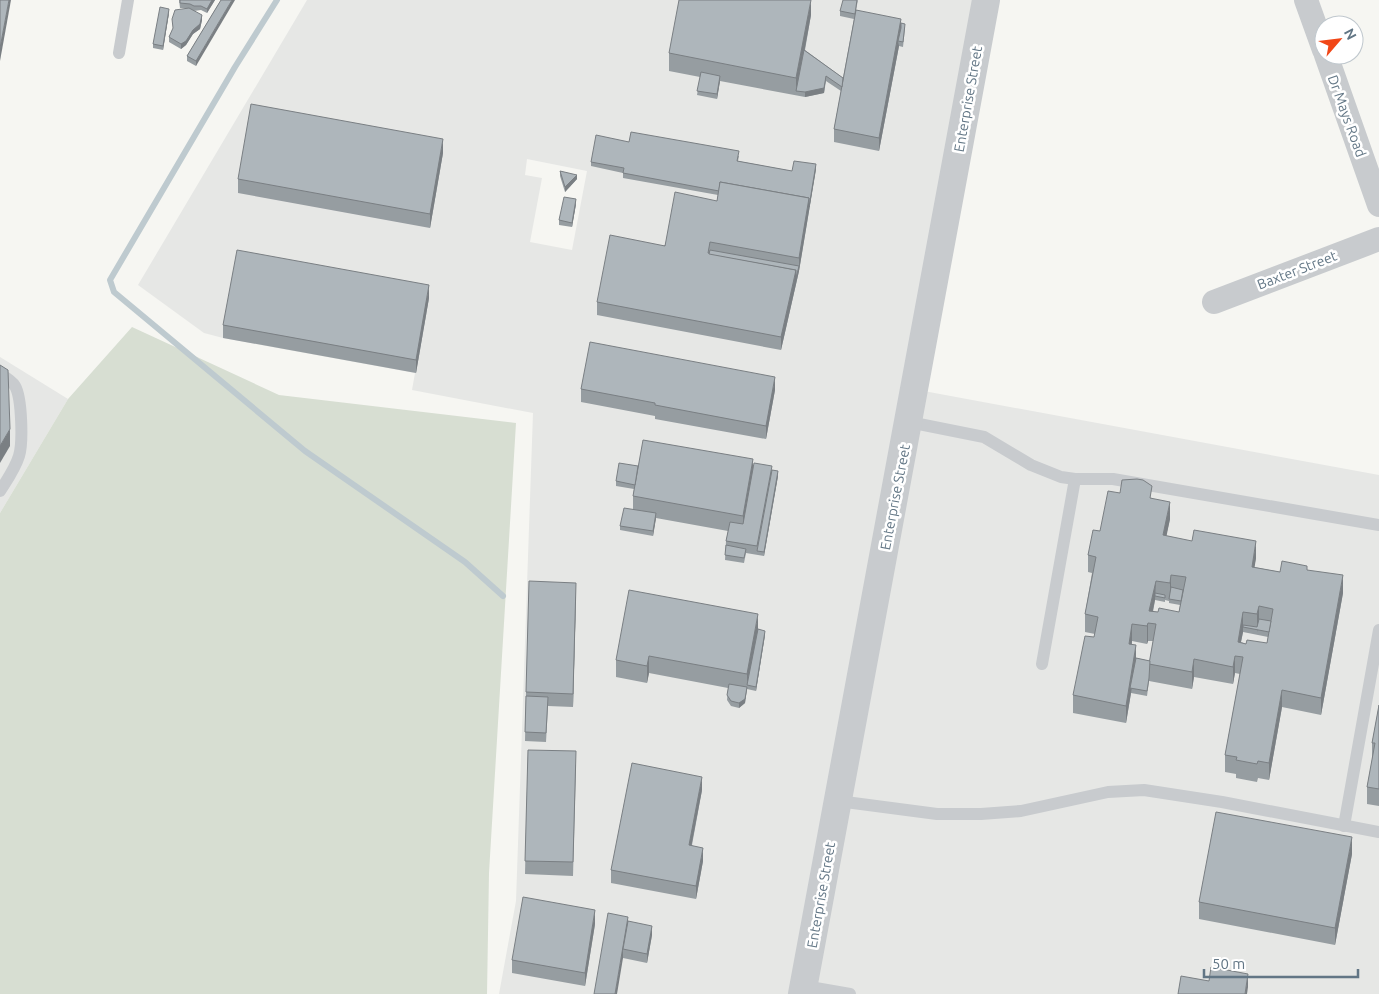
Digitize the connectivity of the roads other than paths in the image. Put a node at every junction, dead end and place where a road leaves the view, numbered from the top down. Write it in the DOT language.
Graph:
graph roads {
  1 [pos="128,0"];
  2 [pos="986,0"];
  3 [pos="1306,0"];
  4 [pos="1314,22"];
  5 [pos="119,52"];
  6 [pos="1330,65"];
  7 [pos="1379,205"];
  8 [pos="1379,239"];
  9 [pos="1214,302"];
  10 [pos="0,374"];
  11 [pos="909,422"];
  12 [pos="1075,479"];
  13 [pos="0,491"];
  14 [pos="1379,525"];
  15 [pos="1379,630"];
  16 [pos="1042,664"];
  17 [pos="838,800"];
  18 [pos="1344,826"];
  19 [pos="1379,832"];
  20 [pos="803,990"];
  21 [pos="850,994"];
  1 -- 5 [label="lane"];
  2 -- 11 [label="street, Enterprise Street"];
  3 -- 4 [label="street"];
  6 -- 7 [label="street, Dr Mays Road"];
  8 -- 9 [label="street, Baxter Street"];
  10 -- 13 [label="lane"];
  11 -- 12 [label="lane"];
  11 -- 17 [label="street, Enterprise Street"];
  12 -- 14 [label="lane"];
  12 -- 16 [label="lane"];
  15 -- 18 [label="lane"];
  17 -- 18 [label="lane"];
  17 -- 20 [label="street, Enterprise Street"];
  18 -- 19 [label="lane"];
  20 -- 21 [label="lane"];
}
